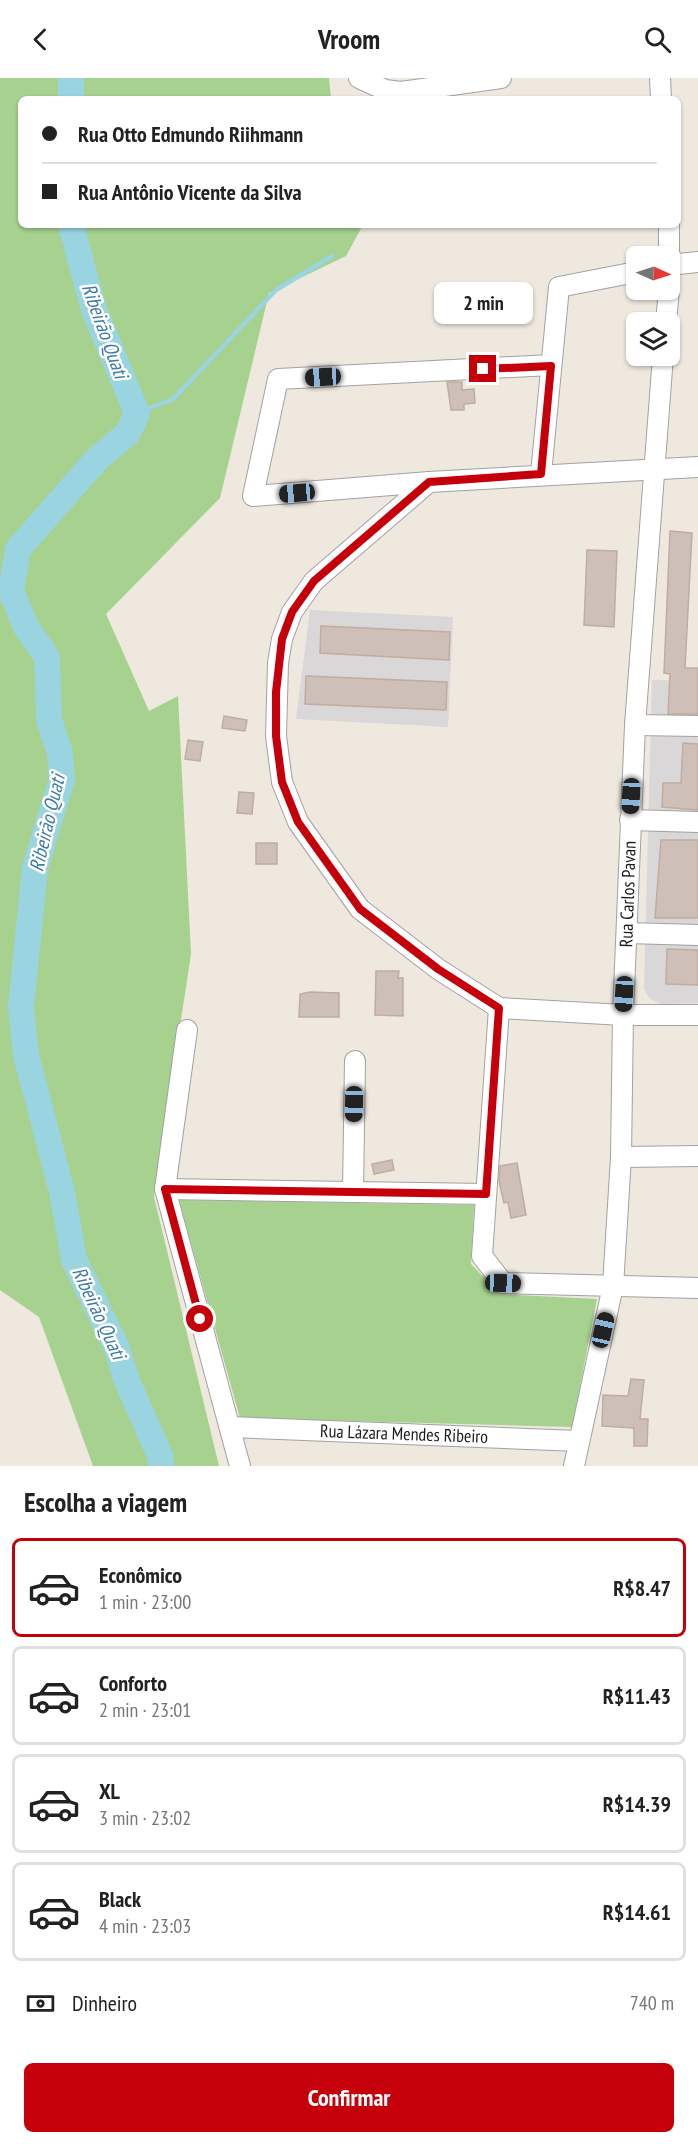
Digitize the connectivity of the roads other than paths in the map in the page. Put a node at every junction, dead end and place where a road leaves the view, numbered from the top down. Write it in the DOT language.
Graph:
graph roads {
  1 [pos="359,78"];
  2 [pos="501,78"];
  3 [pos="660,78"];
  4 [pos="395,87"];
  5 [pos="661,96"];
  6 [pos="669,228"];
  7 [pos="670,246"];
  8 [pos="698,262"];
  9 [pos="680,264"];
  10 [pos="626,274"];
  11 [pos="551,366"];
  12 [pos="662,366"];
  13 [pos="698,467"];
  14 [pos="653,471"];
  15 [pos="541,474"];
  16 [pos="429,482"];
  17 [pos="635,724"];
  18 [pos="698,726"];
  19 [pos="630,820"];
  20 [pos="698,822"];
  21 [pos="627,933"];
  22 [pos="698,935"];
  23 [pos="499,1008"];
  24 [pos="623,1015"];
  25 [pos="698,1015"];
  26 [pos="187,1030"];
  27 [pos="355,1061"];
  28 [pos="698,1156"];
  29 [pos="621,1157"];
  30 [pos="165,1189"];
  31 [pos="353,1191"];
  32 [pos="486,1194"];
  33 [pos="613,1286"];
  34 [pos="698,1288"];
  35 [pos="230,1427"];
  36 [pos="579,1441"];
  37 [pos="240,1466"];
  38 [pos="574,1466"];
  1 -- 4 [label="street"];
  2 -- 4 [label="street"];
  3 -- 5 [label="street"];
  6 -- 7 [label="street"];
  8 -- 9 [label="street"];
  10 -- 11 [label="street"];
  11 -- 15 [label="street"];
  11 -- 16 [label="street"];
  12 -- 14 [label="street, Rua Carlos Pavan"];
  13 -- 14 [label="street"];
  14 -- 15 [label="street"];
  14 -- 17 [label="street, Rua Carlos Pavan"];
  15 -- 16 [label="street"];
  16 -- 23 [label="street"];
  17 -- 18 [label="street"];
  17 -- 19 [label="street, Rua Carlos Pavan"];
  19 -- 20 [label="street"];
  19 -- 21 [label="street, Rua Carlos Pavan"];
  21 -- 22 [label="street"];
  21 -- 24 [label="street, Rua Carlos Pavan"];
  23 -- 24 [label="street"];
  23 -- 32 [label="street"];
  24 -- 25 [label="street"];
  24 -- 29 [label="street, Rua Carlos Pavan"];
  26 -- 30 [label="street"];
  27 -- 31 [label="street"];
  28 -- 29 [label="street"];
  29 -- 33 [label="street, Rua Carlos Pavan"];
  30 -- 31 [label="street"];
  30 -- 35 [label="street"];
  31 -- 32 [label="street"];
  32 -- 33 [label="street"];
  33 -- 34 [label="street"];
  33 -- 36 [label="street, Rua Carlos Pavan"];
  35 -- 36 [label="street, Rua Lázara Mendes Ribeiro"];
  35 -- 37 [label="street"];
  36 -- 38 [label="street, Rua Carlos Pavan"];
}
